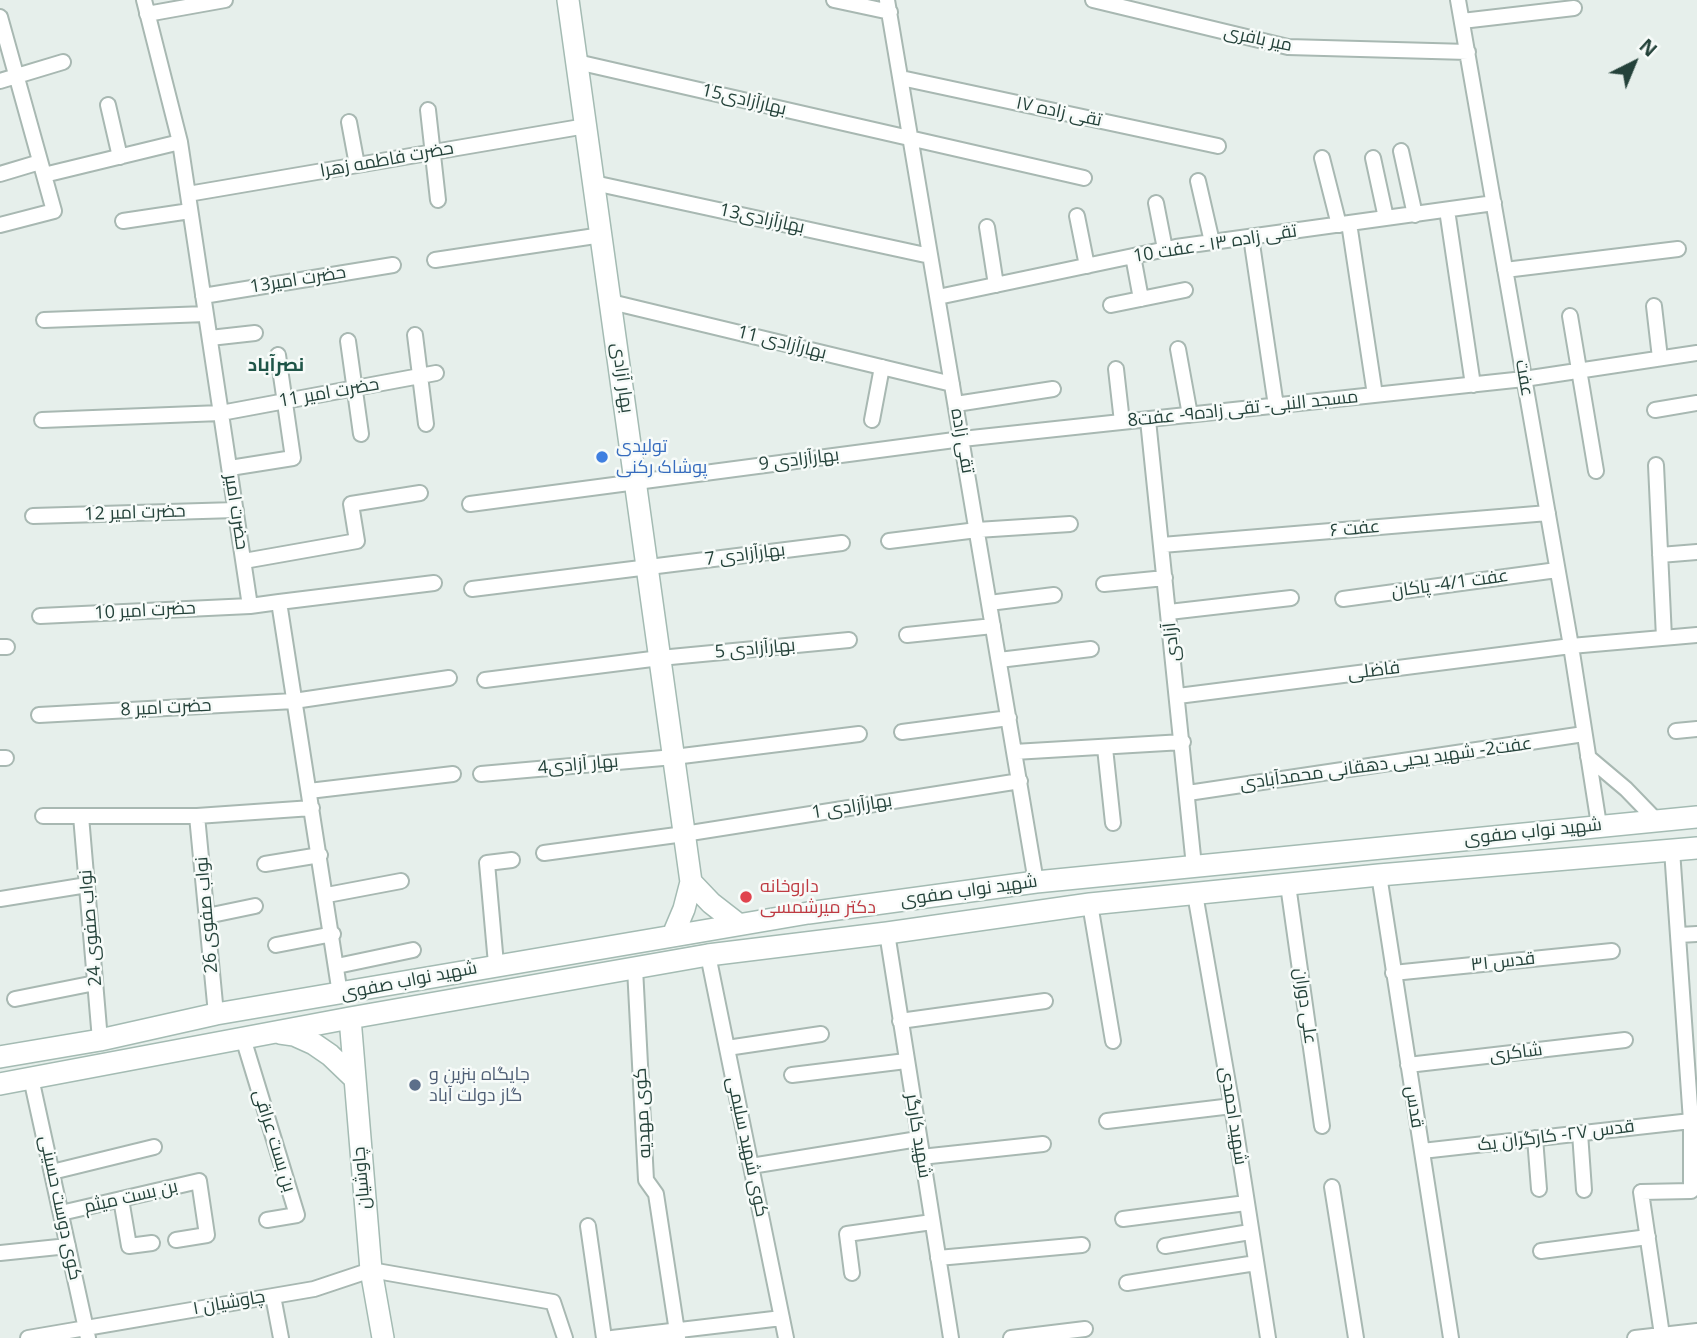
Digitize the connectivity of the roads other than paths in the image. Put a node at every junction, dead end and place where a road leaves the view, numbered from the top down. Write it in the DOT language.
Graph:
graph roads {
  1 [pos="225,0"];
  2 [pos="568,0"];
  3 [pos="834,0"];
  4 [pos="1093,0"];
  5 [pos="1458,0"];
  6 [pos="888,6"];
  7 [pos="146,7"];
  8 [pos="1574,8"];
  9 [pos="0,17"];
  10 [pos="1462,21"];
  11 [pos="1468,52"];
  12 [pos="63,62"];
  13 [pos="577,62"];
  14 [pos="17,77"];
  15 [pos="901,78"];
  16 [pos="0,82"];
  17 [pos="108,106"];
  18 [pos="428,110"];
  19 [pos="349,122"];
  20 [pos="586,126"];
  21 [pos="911,138"];
  22 [pos="180,142"];
  23 [pos="1218,146"];
  24 [pos="1401,150"];
  25 [pos="433,152"];
  26 [pos="120,157"];
  27 [pos="1322,158"];
  28 [pos="1373,158"];
  29 [pos="357,165"];
  30 [pos="42,169"];
  31 [pos="0,174"];
  32 [pos="1084,178"];
  33 [pos="1198,181"];
  34 [pos="594,183"];
  35 [pos="188,194"];
  36 [pos="439,200"];
  37 [pos="1156,202"];
  38 [pos="1494,204"];
  39 [pos="1447,210"];
  40 [pos="190,211"];
  41 [pos="1415,215"];
  42 [pos="1077,216"];
  43 [pos="1386,218"];
  44 [pos="122,221"];
  45 [pos="1344,224"];
  46 [pos="0,225"];
  47 [pos="987,227"];
  48 [pos="602,235"];
  49 [pos="1251,237"];
  50 [pos="1212,242"];
  51 [pos="1165,249"];
  52 [pos="1678,249"];
  53 [pos="930,256"];
  54 [pos="1133,256"];
  55 [pos="435,260"];
  56 [pos="393,265"];
  57 [pos="1087,266"];
  58 [pos="1505,270"];
  59 [pos="996,285"];
  60 [pos="1185,290"];
  61 [pos="203,296"];
  62 [pos="938,297"];
  63 [pos="1141,299"];
  64 [pos="611,302"];
  65 [pos="1111,304"];
  66 [pos="1654,306"];
  67 [pos="206,314"];
  68 [pos="1570,316"];
  69 [pos="44,320"];
  70 [pos="255,333"];
  71 [pos="415,335"];
  72 [pos="210,338"];
  73 [pos="348,341"];
  74 [pos="1178,349"];
  75 [pos="1697,353"];
  76 [pos="278,355"];
  77 [pos="1660,358"];
  78 [pos="882,367"];
  79 [pos="1116,369"];
  80 [pos="1580,371"];
  81 [pos="436,373"];
  82 [pos="421,376"];
  83 [pos="1524,379"];
  84 [pos="952,384"];
  85 [pos="1473,385"];
  86 [pos="355,388"];
  87 [pos="1053,389"];
  88 [pos="1374,395"];
  89 [pos="284,401"];
  90 [pos="1697,403"];
  91 [pos="956,404"];
  92 [pos="1276,406"];
  93 [pos="1655,410"];
  94 [pos="221,413"];
  95 [pos="1190,415"];
  96 [pos="1148,419"];
  97 [pos="42,420"];
  98 [pos="873,420"];
  99 [pos="1122,422"];
  100 [pos="426,424"];
  101 [pos="361,434"];
  102 [pos="962,439"];
  103 [pos="1656,465"];
  104 [pos="229,468"];
  105 [pos="1596,471"];
  106 [pos="636,481"];
  107 [pos="420,493"];
  108 [pos="470,504"];
  109 [pos="236,510"];
  110 [pos="1548,513"];
  111 [pos="33,516"];
  112 [pos="1070,524"];
  113 [pos="977,530"];
  114 [pos="889,541"];
  115 [pos="842,543"];
  116 [pos="1161,545"];
  117 [pos="1697,552"];
  118 [pos="1660,555"];
  119 [pos="244,561"];
  120 [pos="648,567"];
  121 [pos="1558,569"];
  122 [pos="1165,578"];
  123 [pos="433,583"];
  124 [pos="1104,584"];
  125 [pos="472,589"];
  126 [pos="1054,595"];
  127 [pos="1291,598"];
  128 [pos="1343,599"];
  129 [pos="279,602"];
  130 [pos="989,603"];
  131 [pos="250,606"];
  132 [pos="1169,612"];
  133 [pos="40,616"];
  134 [pos="993,625"];
  135 [pos="907,635"];
  136 [pos="1697,635"];
  137 [pos="1664,638"];
  138 [pos="849,640"];
  139 [pos="1571,646"];
  140 [pos="1091,649"];
  141 [pos="660,658"];
  142 [pos="999,660"];
  143 [pos="449,678"];
  144 [pos="485,680"];
  145 [pos="1178,696"];
  146 [pos="294,701"];
  147 [pos="39,715"];
  148 [pos="1009,718"];
  149 [pos="1697,729"];
  150 [pos="902,732"];
  151 [pos="1676,732"];
  152 [pos="859,734"];
  153 [pos="1584,734"];
  154 [pos="1182,742"];
  155 [pos="1105,748"];
  156 [pos="1014,752"];
  157 [pos="674,757"];
  158 [pos="1588,757"];
  159 [pos="453,774"];
  160 [pos="481,774"];
  161 [pos="1020,781"];
  162 [pos="309,791"];
  163 [pos="1188,793"];
  164 [pos="312,808"];
  165 [pos="43,816"];
  166 [pos="80,816"];
  167 [pos="197,816"];
  168 [pos="1697,817"];
  169 [pos="1656,820"];
  170 [pos="1113,823"];
  171 [pos="1599,825"];
  172 [pos="684,834"];
  173 [pos="1697,848"];
  174 [pos="1672,850"];
  175 [pos="544,853"];
  176 [pos="320,855"];
  177 [pos="512,860"];
  178 [pos="265,864"];
  179 [pos="1194,866"];
  180 [pos="1379,875"];
  181 [pos="401,881"];
  182 [pos="691,882"];
  183 [pos="1036,882"];
  184 [pos="87,885"];
  185 [pos="1288,885"];
  186 [pos="1195,894"];
  187 [pos="327,895"];
  188 [pos="0,899"];
  189 [pos="1090,904"];
  190 [pos="255,906"];
  191 [pos="207,916"];
  192 [pos="738,924"];
  193 [pos="887,933"];
  194 [pos="332,934"];
  195 [pos="1697,934"];
  196 [pos="673,935"];
  197 [pos="1679,935"];
  198 [pos="276,945"];
  199 [pos="413,950"];
  200 [pos="1612,951"];
  201 [pos="708,956"];
  202 [pos="496,964"];
  203 [pos="337,966"];
  204 [pos="635,968"];
  205 [pos="1394,973"];
  206 [pos="96,984"];
  207 [pos="340,994"];
  208 [pos="15,999"];
  209 [pos="1045,1001"];
  210 [pos="1691,1012"];
  211 [pos="216,1014"];
  212 [pos="350,1018"];
  213 [pos="900,1021"];
  214 [pos="272,1032"];
  215 [pos="821,1034"];
  216 [pos="243,1038"];
  217 [pos="100,1040"];
  218 [pos="1625,1040"];
  219 [pos="1113,1041"];
  220 [pos="727,1048"];
  221 [pos="0,1057"];
  222 [pos="906,1061"];
  223 [pos="1408,1065"];
  224 [pos="792,1075"];
  225 [pos="32,1078"];
  226 [pos="354,1078"];
  227 [pos="0,1084"];
  228 [pos="1693,1085"];
  229 [pos="1232,1106"];
  230 [pos="1107,1121"];
  231 [pos="1691,1121"];
  232 [pos="1322,1126"];
  233 [pos="1580,1133"];
  234 [pos="1535,1138"];
  235 [pos="918,1139"];
  236 [pos="1043,1144"];
  237 [pos="155,1147"];
  238 [pos="1694,1151"];
  239 [pos="1422,1152"];
  240 [pos="921,1157"];
  241 [pos="751,1166"];
  242 [pos="52,1172"];
  243 [pos="1332,1187"];
  244 [pos="1539,1189"];
  245 [pos="1584,1190"];
  246 [pos="1694,1191"];
  247 [pos="121,1199"];
  248 [pos="1246,1203"];
  249 [pos="61,1213"];
  250 [pos="1123,1219"];
  251 [pos="267,1220"];
  252 [pos="932,1222"];
  253 [pos="588,1226"];
  254 [pos="1250,1232"];
  255 [pos="1648,1237"];
  256 [pos="176,1240"];
  257 [pos="152,1243"];
  258 [pos="68,1245"];
  259 [pos="1082,1245"];
  260 [pos="1165,1246"];
  261 [pos="1541,1251"];
  262 [pos="0,1253"];
  263 [pos="938,1258"];
  264 [pos="1256,1262"];
  265 [pos="371,1270"];
  266 [pos="852,1273"];
  267 [pos="1127,1283"];
  268 [pos="272,1296"];
  269 [pos="782,1318"];
  270 [pos="1085,1329"];
  271 [pos="1697,1331"];
  272 [pos="87,1333"];
  273 [pos="677,1334"];
  274 [pos="1661,1335"];
  275 [pos="28,1338"];
  276 [pos="281,1338"];
  277 [pos="383,1338"];
  278 [pos="565,1338"];
  279 [pos="604,1338"];
  280 [pos="612,1338"];
  281 [pos="786,1338"];
  282 [pos="951,1338"];
  283 [pos="1011,1338"];
  284 [pos="1268,1338"];
  285 [pos="1356,1338"];
  286 [pos="1451,1338"];
  287 [pos="1635,1338"];
  1 -- 7 [label="street"];
  2 -- 13 [label="main road, بهار آزادی"];
  3 -- 6 [label="street"];
  4 -- 11 [label="street, میر بافری"];
  5 -- 10 [label="street, عفت"];
  6 -- 15 [label="street, تقی زاده"];
  7 -- 22 [label="street, حضرت امیر"];
  8 -- 10 [label="street"];
  9 -- 14 [label="street"];
  10 -- 11 [label="street, عفت"];
  11 -- 38 [label="street, عفت"];
  12 -- 14 [label="street"];
  13 -- 20 [label="main road, بهار آزادی"];
  13 -- 21 [label="street, بهارآزادی15"];
  14 -- 16 [label="street"];
  14 -- 30 [label="street"];
  15 -- 21 [label="street, تقی زاده"];
  15 -- 23 [label="street, تقی زاده ۱۷"];
  17 -- 26 [label="street"];
  18 -- 25 [label="street"];
  19 -- 29 [label="street"];
  20 -- 25 [label="street, حضرت فاطمه زهرا"];
  20 -- 34 [label="main road, بهار آزادی"];
  21 -- 32 [label="street, بهارآزادی15"];
  21 -- 53 [label="street, تقی زاده"];
  22 -- 26 [label="street"];
  22 -- 35 [label="street, حضرت امیر"];
  24 -- 41 [label="street"];
  25 -- 29 [label="street, حضرت فاطمه زهرا"];
  25 -- 36 [label="street"];
  26 -- 30 [label="street"];
  27 -- 45 [label="street"];
  28 -- 43 [label="street"];
  29 -- 35 [label="street, حضرت فاطمه زهرا"];
  30 -- 31 [label="street"];
  30 -- 46 [label="street"];
  33 -- 50 [label="street"];
  34 -- 48 [label="main road, بهار آزادی"];
  34 -- 53 [label="street, بهارآزادی13"];
  35 -- 40 [label="street, حضرت امیر"];
  37 -- 51 [label="street"];
  38 -- 39 [label="street, تقی زاده ۱۳ - عفت 10"];
  38 -- 58 [label="street, عفت"];
  39 -- 41 [label="street, تقی زاده ۱۳ - عفت 10"];
  39 -- 85 [label="street"];
  40 -- 44 [label="street"];
  40 -- 61 [label="street, حضرت امیر"];
  41 -- 43 [label="street, تقی زاده ۱۳ - عفت 10"];
  42 -- 57 [label="street"];
  43 -- 45 [label="street, تقی زاده ۱۳ - عفت 10"];
  45 -- 49 [label="street, تقی زاده ۱۳ - عفت 10"];
  45 -- 88 [label="street"];
  47 -- 59 [label="street"];
  48 -- 55 [label="street"];
  48 -- 64 [label="main road, بهار آزادی"];
  49 -- 50 [label="street, تقی زاده ۱۳ - عفت 10"];
  49 -- 92 [label="street"];
  50 -- 51 [label="street, تقی زاده ۱۳ - عفت 10"];
  51 -- 54 [label="street, تقی زاده ۱۳ - عفت 10"];
  52 -- 58 [label="street"];
  53 -- 62 [label="street, تقی زاده"];
  54 -- 57 [label="street, تقی زاده ۱۳ - عفت 10"];
  54 -- 63 [label="street"];
  56 -- 61 [label="street, حضرت امیر13"];
  57 -- 59 [label="street, تقی زاده ۱۳ - عفت 10"];
  58 -- 83 [label="street, عفت"];
  59 -- 62 [label="street, تقی زاده ۱۳ - عفت 10"];
  60 -- 63 [label="street"];
  61 -- 67 [label="street, حضرت امیر"];
  62 -- 84 [label="street, تقی زاده"];
  63 -- 65 [label="street"];
  64 -- 78 [label="street, بهارآزادی 11"];
  64 -- 106 [label="main road, بهار آزادی"];
  66 -- 77 [label="street"];
  67 -- 69 [label="street"];
  67 -- 72 [label="street, حضرت امیر"];
  68 -- 80 [label="street"];
  70 -- 72 [label="street"];
  71 -- 82 [label="street"];
  72 -- 94 [label="street, حضرت امیر"];
  73 -- 86 [label="street"];
  74 -- 95 [label="street"];
  75 -- 77 [label="street, مسجد النبی- تقی زاده۹- عفت8"];
  76 -- 89 [label="street"];
  77 -- 80 [label="street, مسجد النبی- تقی زاده۹- عفت8"];
  78 -- 84 [label="street, بهارآزادی 11"];
  78 -- 98 [label="street"];
  79 -- 99 [label="street"];
  80 -- 83 [label="street, مسجد النبی- تقی زاده۹- عفت8"];
  80 -- 105 [label="street"];
  81 -- 82 [label="street, حضرت امیر 11"];
  82 -- 86 [label="street, حضرت امیر 11"];
  82 -- 100 [label="street"];
  83 -- 85 [label="street, مسجد النبی- تقی زاده۹- عفت8"];
  83 -- 110 [label="street, عفت"];
  84 -- 91 [label="street, تقی زاده"];
  85 -- 88 [label="street, مسجد النبی- تقی زاده۹- عفت8"];
  86 -- 89 [label="street, حضرت امیر 11"];
  86 -- 101 [label="street"];
  87 -- 91 [label="street"];
  88 -- 92 [label="street, مسجد النبی- تقی زاده۹- عفت8"];
  89 -- 94 [label="street, حضرت امیر 11"];
  89 -- 104 [label="street"];
  90 -- 93 [label="street"];
  91 -- 102 [label="street, تقی زاده"];
  92 -- 95 [label="street, مسجد النبی- تقی زاده۹- عفت8"];
  94 -- 97 [label="street, حضرت امیر 11"];
  94 -- 104 [label="street, حضرت امیر"];
  95 -- 96 [label="street, مسجد النبی- تقی زاده۹- عفت8"];
  96 -- 99 [label="street, مسجد النبی- تقی زاده۹- عفت8"];
  96 -- 116 [label="street, آزادی"];
  99 -- 102 [label="street, مسجد النبی- تقی زاده۹- عفت8"];
  102 -- 106 [label="street, بهارآزادی 9"];
  102 -- 113 [label="street, تقی زاده"];
  103 -- 118 [label="street"];
  104 -- 109 [label="street, حضرت امیر"];
  106 -- 108 [label="street, بهارآزادی 9"];
  106 -- 120 [label="main road, بهار آزادی"];
  107 -- 119 [label="street"];
  109 -- 111 [label="street, حضرت امیر 12"];
  109 -- 119 [label="street, حضرت امیر"];
  110 -- 116 [label="street, عفت ۶"];
  110 -- 121 [label="street, عفت"];
  112 -- 113 [label="street"];
  113 -- 114 [label="street"];
  113 -- 130 [label="street, تقی زاده"];
  115 -- 120 [label="street, بهارآزادی 7"];
  116 -- 122 [label="street, آزادی"];
  117 -- 118 [label="street"];
  118 -- 137 [label="street"];
  119 -- 131 [label="street, حضرت امیر"];
  120 -- 125 [label="street, بهارآزادی 7"];
  120 -- 141 [label="main road, بهار آزادی"];
  121 -- 128 [label="street, عفت 4/1- پاکان"];
  121 -- 139 [label="street, عفت"];
  122 -- 124 [label="street"];
  122 -- 132 [label="street, آزادی"];
  123 -- 129 [label="street"];
  126 -- 130 [label="street"];
  127 -- 132 [label="street"];
  129 -- 131 [label="street"];
  129 -- 146 [label="street"];
  130 -- 134 [label="street, تقی زاده"];
  131 -- 133 [label="street, حضرت امیر 10"];
  132 -- 145 [label="street, آزادی"];
  134 -- 135 [label="street"];
  134 -- 142 [label="street, تقی زاده"];
  136 -- 137 [label="street, فاضلی"];
  137 -- 139 [label="street, فاضلی"];
  138 -- 141 [label="street, بهارآزادی 5"];
  139 -- 145 [label="street, فاضلی"];
  139 -- 153 [label="street, عفت"];
  140 -- 142 [label="street"];
  141 -- 144 [label="street, بهارآزادی 5"];
  141 -- 157 [label="main road, بهار آزادی"];
  142 -- 148 [label="street, تقی زاده"];
  143 -- 146 [label="street, حضرت امیر 8"];
  145 -- 154 [label="street, آزادی"];
  146 -- 147 [label="street, حضرت امیر 8"];
  146 -- 162 [label="street"];
  148 -- 150 [label="street"];
  148 -- 156 [label="street, تقی زاده"];
  149 -- 151 [label="street"];
  152 -- 157 [label="street, بهار آزادی4"];
  153 -- 158 [label="street, عفت"];
  153 -- 163 [label="street, عفت2- شهید یحیی دهقانی محمدآبادی"];
  154 -- 155 [label="street"];
  154 -- 163 [label="street, آزادی"];
  155 -- 156 [label="street"];
  155 -- 170 [label="street"];
  156 -- 161 [label="street, تقی زاده"];
  157 -- 160 [label="street, بهار آزادی4"];
  157 -- 172 [label="main road, بهار آزادی"];
  158 -- 169 [label="street"];
  158 -- 171 [label="street, عفت"];
  159 -- 162 [label="street"];
  161 -- 172 [label="street, بهارآزادی 1"];
  161 -- 183 [label="street, تقی زاده"];
  162 -- 164 [label="street"];
  163 -- 179 [label="street, آزادی"];
  164 -- 167 [label="street"];
  164 -- 176 [label="street"];
  165 -- 166 [label="street"];
  166 -- 167 [label="street"];
  166 -- 184 [label="street, نواب صفوی 24"];
  167 -- 191 [label="street, نواب صفوی 26"];
  168 -- 169 [label="main road, شهید نواب صفوی"];
  169 -- 171 [label="main road, شهید نواب صفوی"];
  171 -- 179 [label="main road, شهید نواب صفوی"];
  172 -- 175 [label="street, بهارآزادی 1"];
  172 -- 182 [label="main road, بهار آزادی"];
  173 -- 174 [label="main road, شهید نواب صفوی"];
  174 -- 180 [label="main road, شهید نواب صفوی"];
  174 -- 197 [label="street"];
  176 -- 178 [label="street"];
  176 -- 187 [label="street"];
  177 -- 202 [label="street"];
  179 -- 183 [label="main road, شهید نواب صفوی"];
  180 -- 185 [label="main road, شهید نواب صفوی"];
  180 -- 205 [label="street, قدس"];
  181 -- 187 [label="street"];
  182 -- 192 [label="main road"];
  182 -- 196 [label="main road, بهار آزادی"];
  183 -- 192 [label="main road, شهید نواب صفوی"];
  184 -- 188 [label="street"];
  184 -- 206 [label="street, نواب صفوی 24"];
  185 -- 186 [label="main road, شهید نواب صفوی"];
  185 -- 232 [label="street, علی دوران"];
  186 -- 189 [label="main road, شهید نواب صفوی"];
  186 -- 229 [label="street, شهید احمدی"];
  187 -- 194 [label="street"];
  189 -- 193 [label="main road, شهید نواب صفوی"];
  189 -- 219 [label="street"];
  190 -- 191 [label="street"];
  191 -- 211 [label="street, نواب صفوی 26"];
  192 -- 196 [label="main road, شهید نواب صفوی"];
  193 -- 201 [label="main road, شهید نواب صفوی"];
  193 -- 213 [label="street, شهید کارگر"];
  194 -- 198 [label="street"];
  194 -- 203 [label="street"];
  195 -- 197 [label="street"];
  196 -- 202 [label="main road, شهید نواب صفوی"];
  197 -- 210 [label="street"];
  199 -- 203 [label="street"];
  200 -- 205 [label="street, قدس ۳۱"];
  201 -- 204 [label="main road, شهید نواب صفوی"];
  201 -- 220 [label="street, کوی شهید سلیمی"];
  202 -- 207 [label="main road, شهید نواب صفوی"];
  203 -- 207 [label="street"];
  204 -- 212 [label="main road, شهید نواب صفوی"];
  204 -- 273 [label="street, کوی مهدیه"];
  205 -- 223 [label="street, قدس"];
  206 -- 208 [label="street"];
  206 -- 217 [label="street, نواب صفوی 24"];
  207 -- 211 [label="main road, شهید نواب صفوی"];
  209 -- 213 [label="street"];
  210 -- 228 [label="street"];
  211 -- 217 [label="main road, شهید نواب صفوی"];
  212 -- 214 [label="main road, شهید نواب صفوی"];
  212 -- 226 [label="main road, چاوشیان"];
  213 -- 222 [label="street, شهید کارگر"];
  214 -- 216 [label="main road, شهید نواب صفوی"];
  214 -- 226 [label="main road"];
  215 -- 220 [label="street"];
  216 -- 225 [label="main road, شهید نواب صفوی"];
  216 -- 251 [label="street, بن بست عراقی"];
  217 -- 221 [label="main road, شهید نواب صفوی"];
  218 -- 223 [label="street, شاکری"];
  220 -- 241 [label="street, کوی شهید سلیمی"];
  222 -- 224 [label="street"];
  222 -- 235 [label="street, شهید کارگر"];
  223 -- 239 [label="street, قدس"];
  225 -- 227 [label="main road, شهید نواب صفوی"];
  225 -- 242 [label="street, کوی دوست حسینی"];
  226 -- 265 [label="main road, چاوشیان"];
  228 -- 231 [label="street"];
  229 -- 230 [label="street"];
  229 -- 248 [label="street, شهید احمدی"];
  231 -- 233 [label="street, قدس ۲۷- کارگران یک"];
  231 -- 238 [label="street"];
  233 -- 234 [label="street, قدس ۲۷- کارگران یک"];
  233 -- 245 [label="street"];
  234 -- 239 [label="street, قدس ۲۷- کارگران یک"];
  234 -- 244 [label="street"];
  235 -- 240 [label="street, شهید کارگر"];
  235 -- 241 [label="street"];
  236 -- 240 [label="street"];
  237 -- 242 [label="street"];
  238 -- 246 [label="street"];
  239 -- 286 [label="street, قدس"];
  240 -- 252 [label="street, شهید کارگر"];
  241 -- 269 [label="street, کوی شهید سلیمی"];
  242 -- 249 [label="street, کوی دوست حسینی"];
  243 -- 285 [label="street"];
  246 -- 255 [label="street"];
  247 -- 249 [label="street, بن بست میثم"];
  247 -- 256 [label="street, بن بست میثم"];
  247 -- 257 [label="street"];
  248 -- 250 [label="street"];
  248 -- 254 [label="street, شهید احمدی"];
  249 -- 258 [label="street, کوی دوست حسینی"];
  252 -- 263 [label="street, شهید کارگر"];
  252 -- 266 [label="street"];
  253 -- 279 [label="street"];
  254 -- 260 [label="street"];
  254 -- 264 [label="street, شهید احمدی"];
  255 -- 261 [label="street"];
  255 -- 274 [label="street"];
  258 -- 262 [label="street"];
  258 -- 272 [label="street, کوی دوست حسینی"];
  259 -- 263 [label="street"];
  263 -- 282 [label="street, شهید کارگر"];
  264 -- 267 [label="street"];
  264 -- 284 [label="street, شهید احمدی"];
  265 -- 268 [label="street, چاوشیان ۱"];
  265 -- 277 [label="main road, چاوشیان"];
  265 -- 278 [label="street"];
  268 -- 272 [label="street, چاوشیان ۱"];
  268 -- 276 [label="street"];
  269 -- 273 [label="street"];
  269 -- 281 [label="street, کوی شهید سلیمی"];
  270 -- 283 [label="street"];
  271 -- 274 [label="street"];
  272 -- 275 [label="street, چاوشیان ۱"];
  273 -- 280 [label="street"];
  274 -- 287 [label="street"];
}
